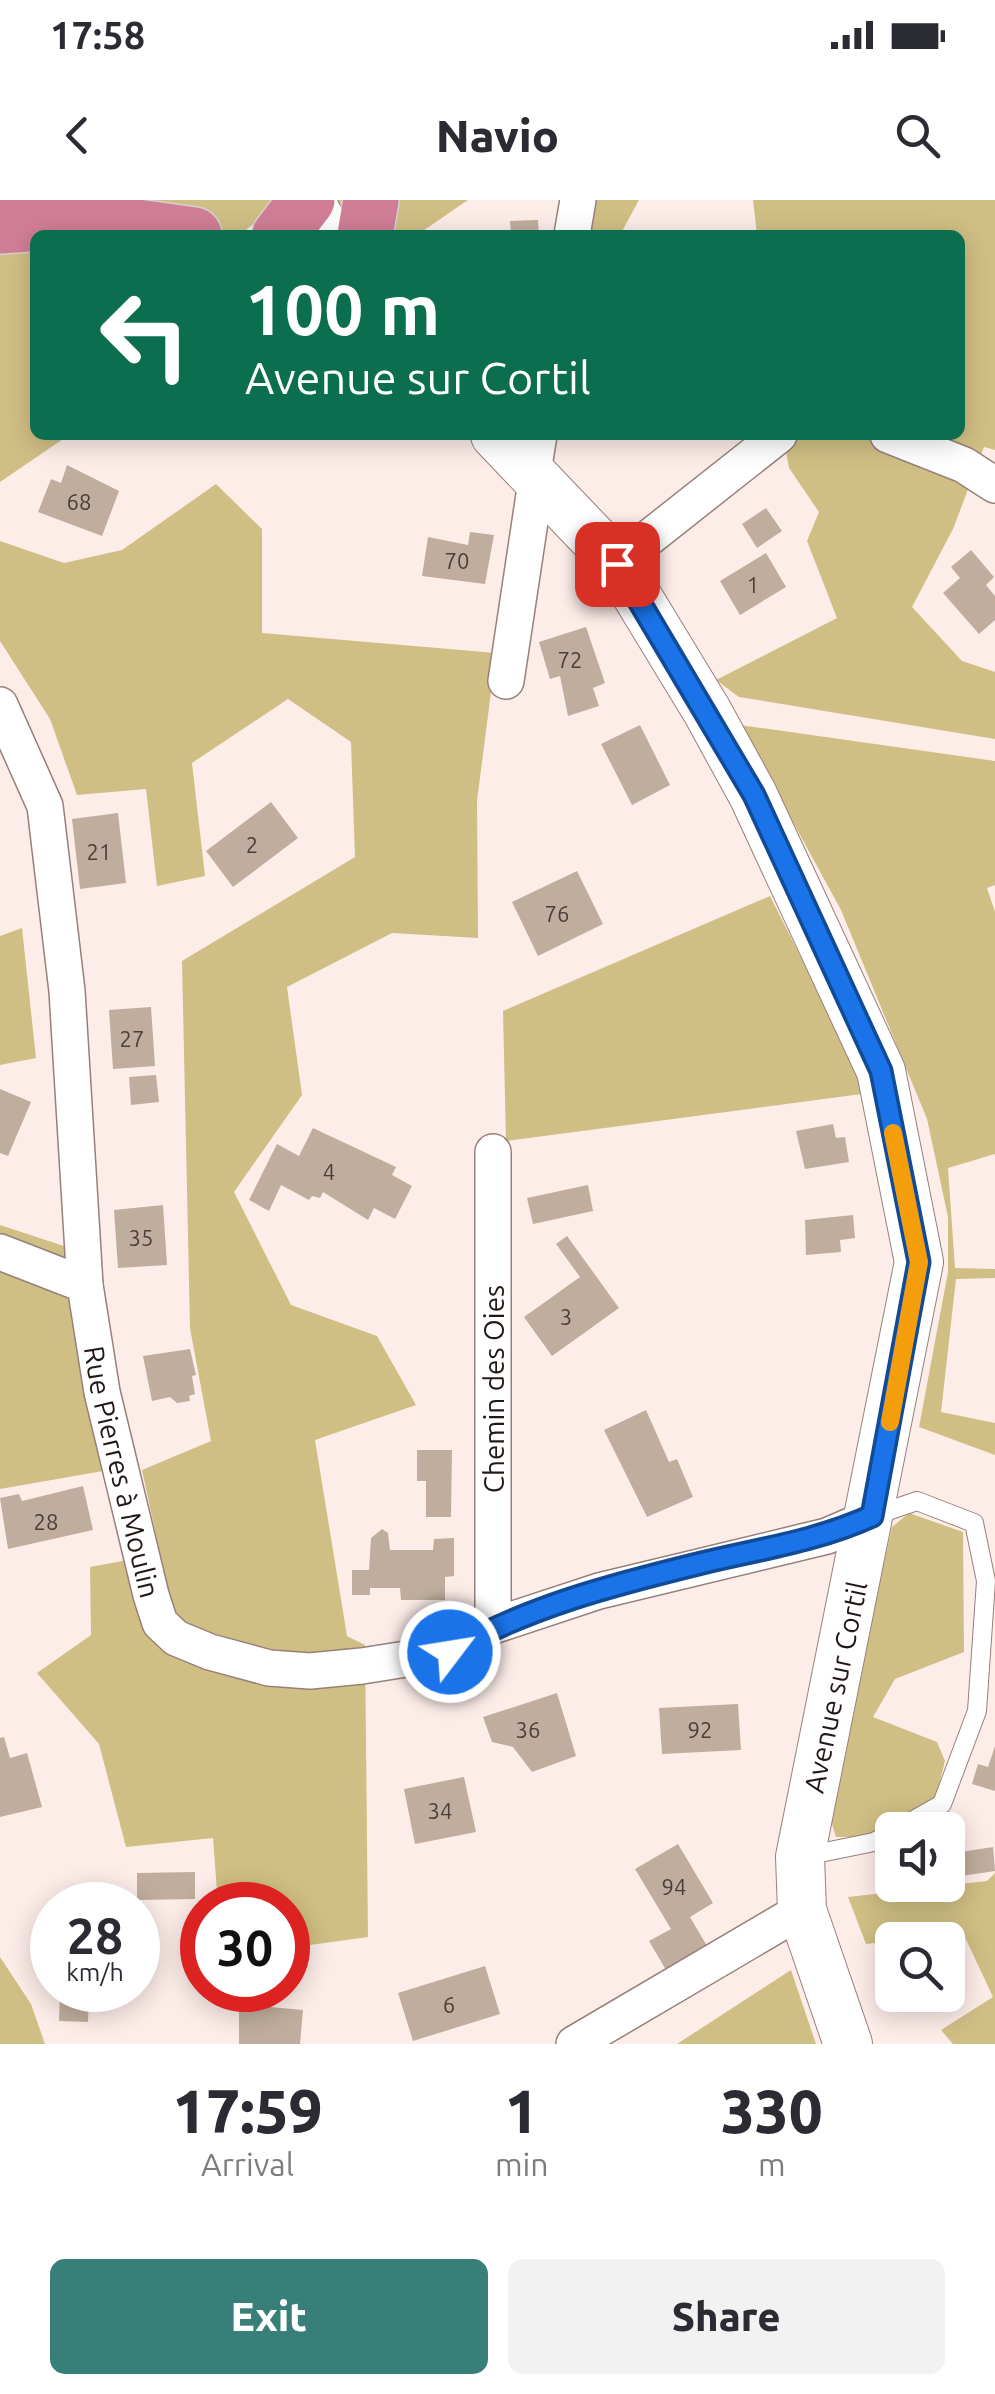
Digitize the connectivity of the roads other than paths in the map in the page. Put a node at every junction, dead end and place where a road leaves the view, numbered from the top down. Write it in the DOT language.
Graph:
graph roads {
  1 [pos="308,200"];
  2 [pos="371,200"];
  3 [pos="578,200"];
  4 [pos="0,226"];
  5 [pos="158,230"];
  6 [pos="284,230"];
  7 [pos="325,230"];
  8 [pos="366,230"];
  9 [pos="573,230"];
  10 [pos="503,440"];
  11 [pos="772,440"];
  12 [pos="901,440"];
  13 [pos="536,460"];
  14 [pos="995,485"];
  15 [pos="617,564"];
  16 [pos="506,681"];
  17 [pos="0,705"];
  18 [pos="493,1152"];
  19 [pos="0,1252"];
  20 [pos="85,1285"];
  21 [pos="872,1516"];
  22 [pos="494,1626"];
  23 [pos="928,1812"];
  24 [pos="875,1841"];
  25 [pos="800,1857"];
  26 [pos="802,1910"];
  27 [pos="574,2044"];
  28 [pos="848,2044"];
  1 -- 6 [label="highway"];
  1 -- 7 [label="main road"];
  2 -- 8 [label="highway"];
  3 -- 9 [label="street"];
  4 -- 5 [label="highway"];
  10 -- 13 [label="main road, Avenue sur Cortil"];
  11 -- 15 [label="street"];
  12 -- 14 [label="street"];
  13 -- 15 [label="main road, Avenue sur Cortil"];
  13 -- 16 [label="street"];
  15 -- 21 [label="main road, Avenue sur Cortil"];
  17 -- 20 [label="street, Rue Pierres à Moulin"];
  18 -- 22 [label="street, Chemin des Oies"];
  19 -- 20 [label="street"];
  20 -- 22 [label="street, Rue Pierres à Moulin"];
  21 -- 22 [label="street, Rue Pierres à Moulin"];
  21 -- 23 [label="lane"];
  21 -- 25 [label="main road, Avenue sur Cortil"];
  24 -- 25 [label="lane"];
  25 -- 26 [label="main road, Avenue sur Cortil"];
  26 -- 27 [label="street"];
  26 -- 28 [label="main road, Avenue sur Cortil"];
}
